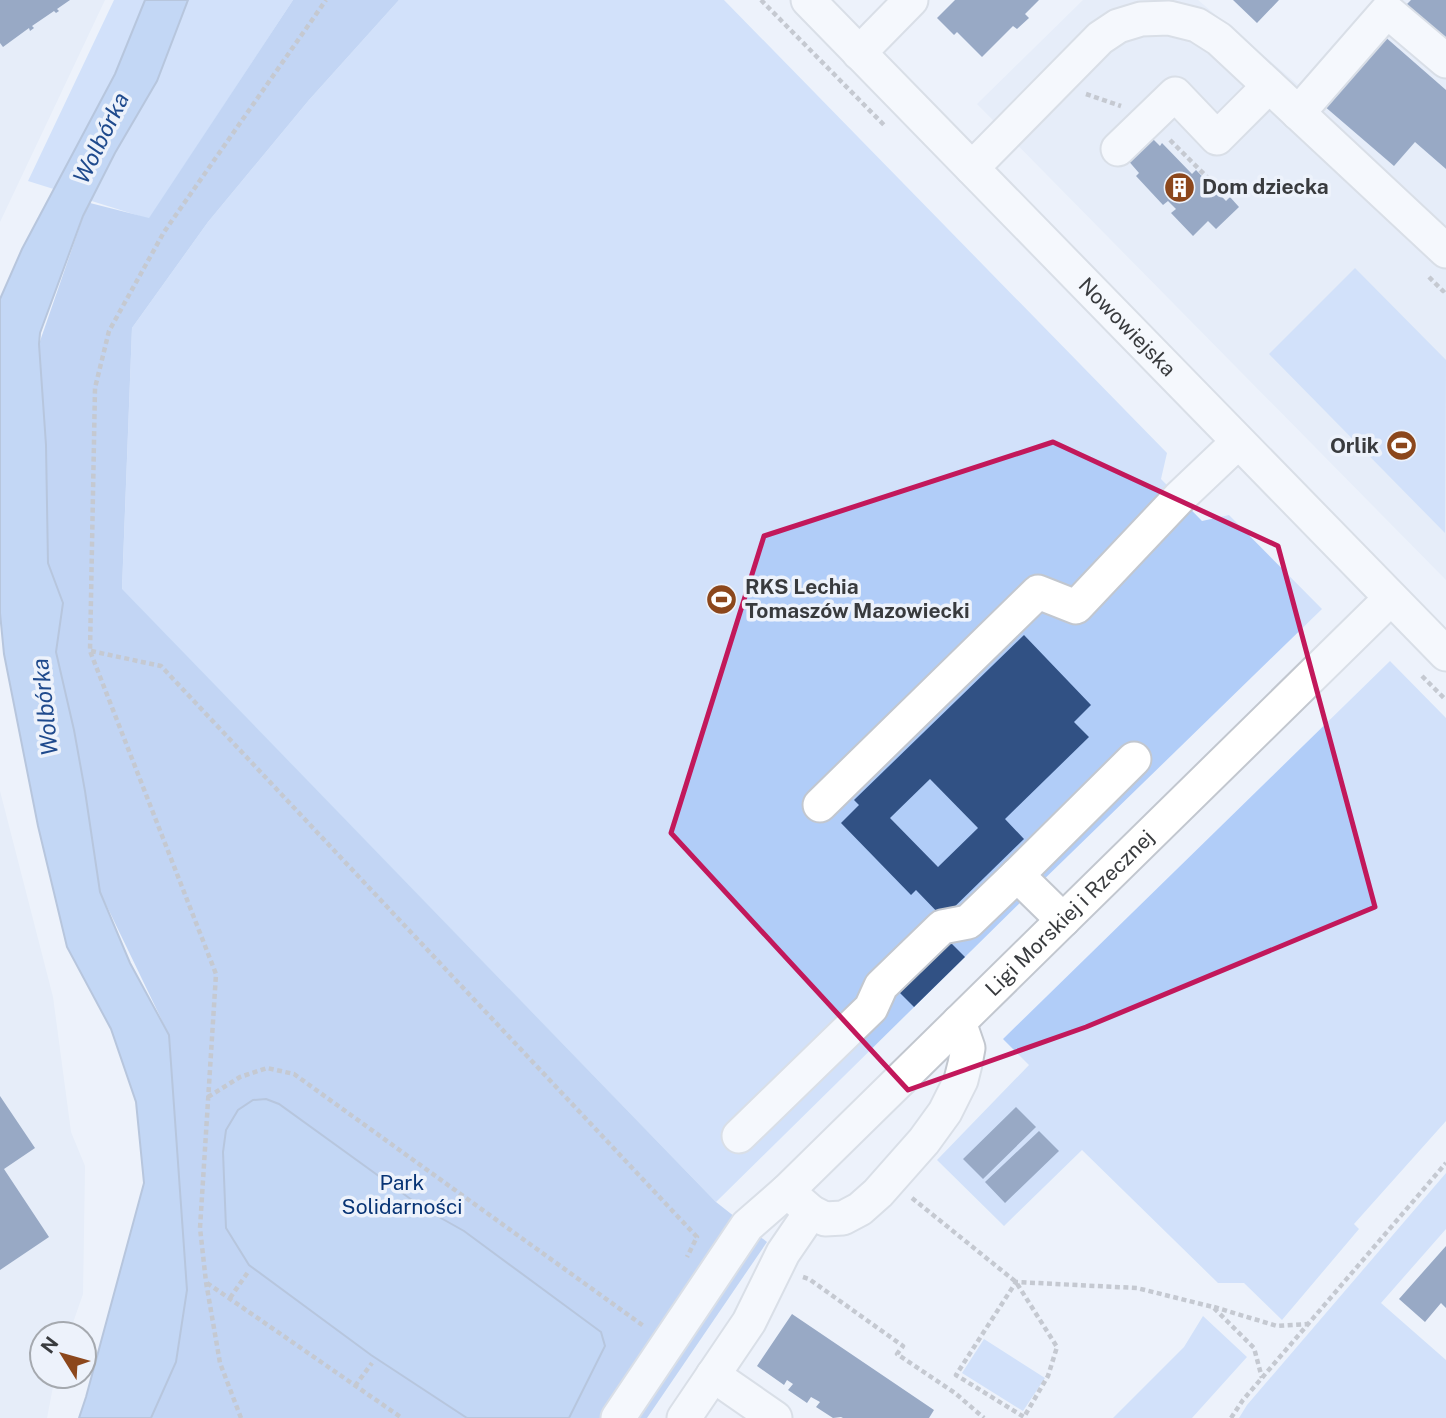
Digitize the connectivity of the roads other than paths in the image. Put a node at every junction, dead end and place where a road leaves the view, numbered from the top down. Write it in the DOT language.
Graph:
graph roads {
  1 [pos="808,0"];
  2 [pos="911,0"];
  3 [pos="859,53"];
  4 [pos="1446,61"];
  5 [pos="1269,86"];
  6 [pos="1298,113"];
  7 [pos="1118,149"];
  8 [pos="972,169"];
  9 [pos="1435,262"];
  10 [pos="1238,442"];
  11 [pos="1391,598"];
  12 [pos="1446,654"];
  13 [pos="1134,759"];
  14 [pos="820,805"];
  15 [pos="1017,874"];
  16 [pos="1063,920"];
  17 [pos="959,1022"];
  18 [pos="739,1136"];
  19 [pos="799,1202"];
  20 [pos="713,1376"];
  21 [pos="618,1418"];
  22 [pos="684,1418"];
  23 [pos="775,1418"];
  1 -- 3 [label="street, Nowowiejska"];
  2 -- 3 [label="street"];
  3 -- 8 [label="street, Nowowiejska"];
  4 -- 6 [label="street"];
  5 -- 6 [label="street"];
  5 -- 7 [label="street"];
  5 -- 8 [label="street"];
  6 -- 9 [label="street"];
  8 -- 10 [label="street, Nowowiejska"];
  10 -- 11 [label="street, Nowowiejska"];
  10 -- 14 [label="street"];
  11 -- 12 [label="street, Nowowiejska"];
  11 -- 16 [label="street, Ligi Morskiej i Rzecznej"];
  13 -- 15 [label="street"];
  15 -- 16 [label="street"];
  15 -- 18 [label="street"];
  16 -- 17 [label="street, Ligi Morskiej i Rzecznej"];
  17 -- 19 [label="street, Ligi Morskiej i Rzecznej"];
  17 -- 19 [label="street"];
  19 -- 20 [label="street"];
  19 -- 21 [label="street, Ligi Morskiej i Rzecznej"];
  20 -- 22 [label="street"];
  20 -- 23 [label="street"];
}
